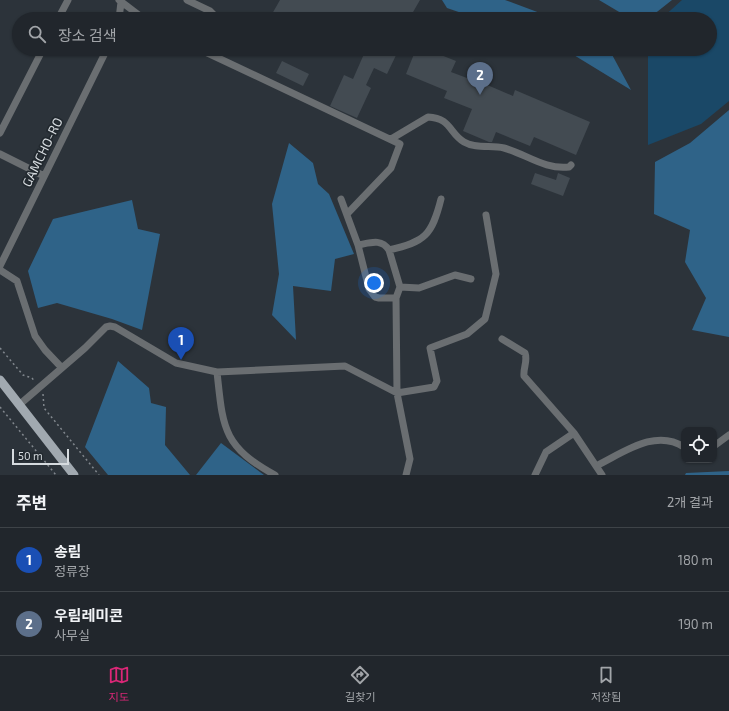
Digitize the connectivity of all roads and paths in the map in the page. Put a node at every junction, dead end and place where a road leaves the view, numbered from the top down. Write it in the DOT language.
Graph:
graph roads {
  1 [pos="68,0"];
  2 [pos="187,0"];
  3 [pos="120,1"];
  4 [pos="62,12"];
  5 [pos="119,12"];
  6 [pos="135,12"];
  7 [pos="211,12"];
  8 [pos="39,56"];
  9 [pos="103,56"];
  10 [pos="219,56"];
  11 [pos="0,133"];
  12 [pos="391,140"];
  13 [pos="0,154"];
  14 [pos="572,165"];
  15 [pos="44,176"];
  16 [pos="341,199"];
  17 [pos="441,199"];
  18 [pos="347,214"];
  19 [pos="486,215"];
  20 [pos="358,245"];
  21 [pos="389,250"];
  22 [pos="0,266"];
  23 [pos="0,270"];
  24 [pos="471,279"];
  25 [pos="400,287"];
  26 [pos="396,298"];
  27 [pos="502,339"];
  28 [pos="0,348"];
  29 [pos="62,368"];
  30 [pos="217,372"];
  31 [pos="0,380"];
  32 [pos="39,388"];
  33 [pos="397,393"];
  34 [pos="19,404"];
  35 [pos="0,407"];
  36 [pos="574,433"];
  37 [pos="729,435"];
  38 [pos="717,444"];
  39 [pos="681,445"];
  40 [pos="596,466"];
  41 [pos="56,475"];
  42 [pos="74,475"];
  43 [pos="99,475"];
  44 [pos="274,475"];
  45 [pos="406,475"];
  46 [pos="535,475"];
  47 [pos="602,475"];
  1 -- 4 [label="street"];
  2 -- 7 [label="street"];
  3 -- 5 [label="street"];
  3 -- 6 [label="street"];
  8 -- 11 [label="street"];
  9 -- 15 [label="street, GAMCHO-RO"];
  10 -- 12 [label="street"];
  12 -- 14 [label="street"];
  12 -- 18 [label="street"];
  13 -- 15 [label="street"];
  15 -- 22 [label="street, GAMCHO-RO"];
  16 -- 18 [label="street"];
  17 -- 21 [label="street"];
  18 -- 20 [label="street"];
  19 -- 33 [label="street"];
  20 -- 21 [label="street"];
  20 -- 26 [label="street"];
  21 -- 25 [label="street"];
  23 -- 29 [label="street"];
  24 -- 25 [label="street"];
  25 -- 26 [label="street"];
  26 -- 33 [label="street"];
  27 -- 36 [label="street"];
  28 -- 32 [label="path"];
  29 -- 30 [label="street"];
  29 -- 32 [label="street"];
  30 -- 33 [label="street"];
  30 -- 44 [label="street"];
  31 -- 34 [label="main road"];
  32 -- 34 [label="street"];
  32 -- 43 [label="path"];
  33 -- 45 [label="street"];
  34 -- 42 [label="main road"];
  35 -- 41 [label="path"];
  36 -- 40 [label="street"];
  36 -- 46 [label="street"];
  37 -- 38 [label="street"];
  39 -- 40 [label="street"];
  40 -- 47 [label="street"];
}
